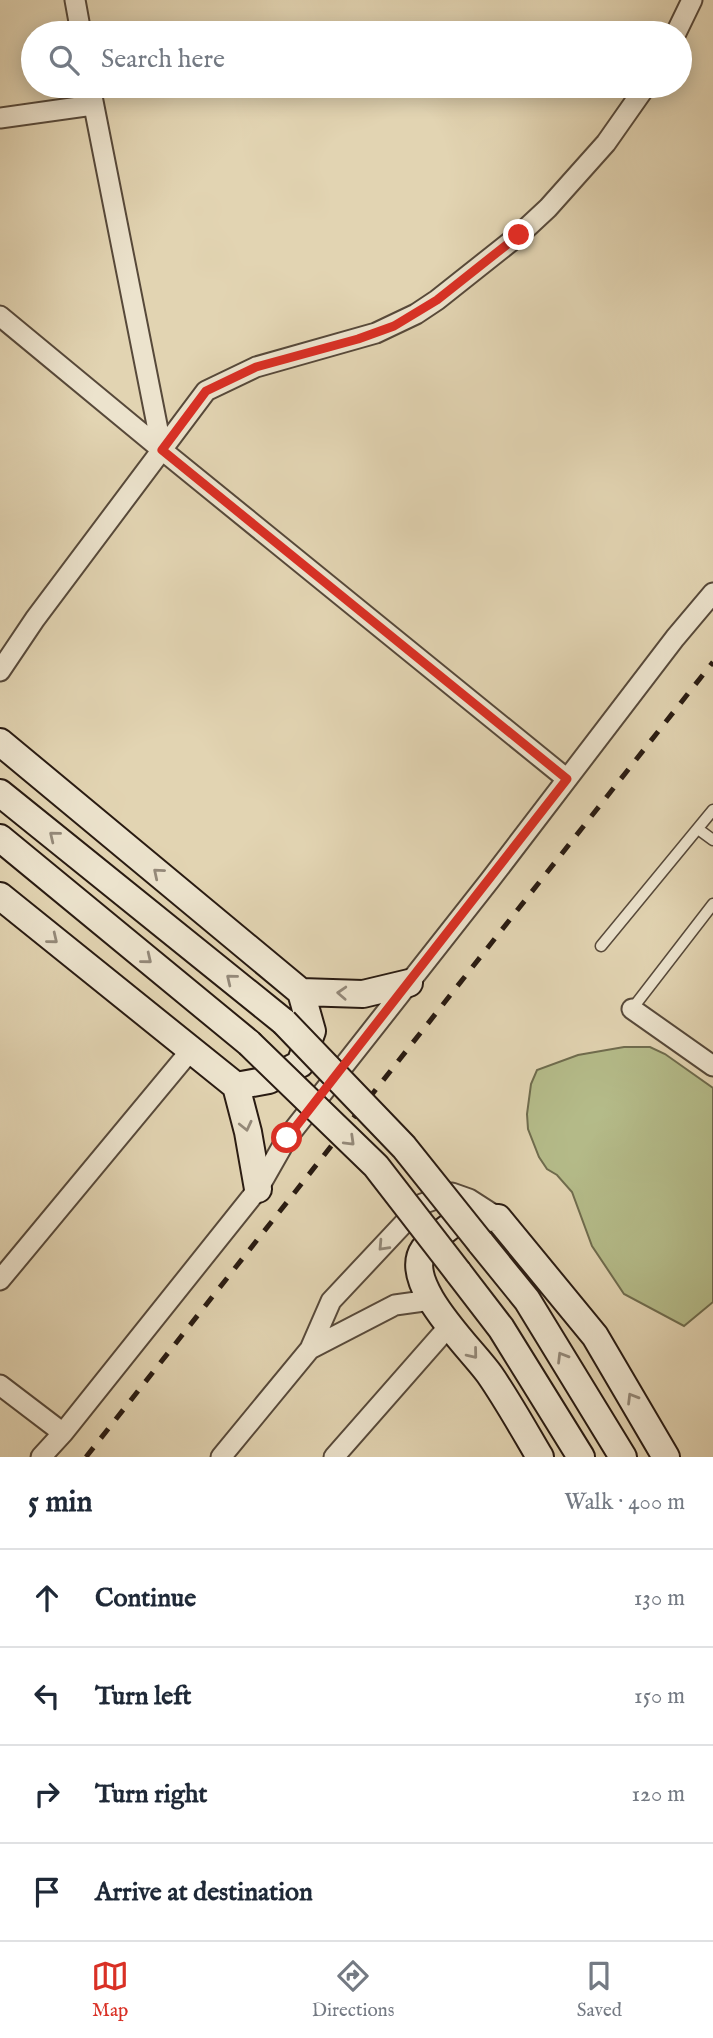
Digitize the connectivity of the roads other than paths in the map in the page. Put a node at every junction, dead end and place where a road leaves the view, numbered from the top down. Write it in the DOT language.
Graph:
graph roads {
  1 [pos="75,0"];
  2 [pos="692,0"];
  3 [pos="79,21"];
  4 [pos="682,21"];
  5 [pos="84,98"];
  6 [pos="92,98"];
  7 [pos="638,98"];
  8 [pos="0,118"];
  9 [pos="0,316"];
  10 [pos="162,450"];
  11 [pos="713,593"];
  12 [pos="0,671"];
  13 [pos="0,742"];
  14 [pos="567,779"];
  15 [pos="0,793"];
  16 [pos="713,810"];
  17 [pos="698,829"];
  18 [pos="0,838"];
  19 [pos="713,840"];
  20 [pos="0,896"];
  21 [pos="713,904"];
  22 [pos="601,946"];
  23 [pos="409,983"];
  24 [pos="301,992"];
  25 [pos="632,1009"];
  26 [pos="191,1050"];
  27 [pos="713,1066"];
  28 [pos="236,1086"];
  29 [pos="258,1189"];
  30 [pos="498,1218"];
  31 [pos="0,1280"];
  32 [pos="431,1300"];
  33 [pos="450,1325"];
  34 [pos="310,1349"];
  35 [pos="0,1385"];
  36 [pos="63,1433"];
  37 [pos="41,1457"];
  38 [pos="221,1457"];
  39 [pos="334,1457"];
  40 [pos="541,1457"];
  41 [pos="581,1457"];
  42 [pos="623,1457"];
  43 [pos="666,1457"];
  1 -- 3 [label="street"];
  2 -- 4 [label="street"];
  5 -- 8 [label="street"];
  6 -- 10 [label="street"];
  7 -- 10 [label="street"];
  9 -- 10 [label="street"];
  10 -- 12 [label="street"];
  10 -- 14 [label="street"];
  11 -- 14 [label="street"];
  24 -- 13 [label="street, one-way"];
  14 -- 23 [label="street"];
  42 -- 15 [label="street, one-way, bridge"];
  16 -- 17 [label="lane"];
  17 -- 19 [label="lane"];
  17 -- 22 [label="lane"];
  18 -- 41 [label="street, one-way, bridge"];
  20 -- 26 [label="street, one-way"];
  21 -- 25 [label="lane"];
  23 -- 24 [label="street, one-way"];
  23 -- 29 [label="street"];
  24 -- 28 [label="street"];
  25 -- 27 [label="street"];
  26 -- 28 [label="street"];
  26 -- 31 [label="street"];
  28 -- 29 [label="street, one-way"];
  29 -- 36 [label="street"];
  30 -- 32 [label="street"];
  30 -- 34 [label="street, one-way"];
  43 -- 30 [label="street, one-way"];
  32 -- 33 [label="street"];
  32 -- 34 [label="street"];
  33 -- 39 [label="street"];
  33 -- 40 [label="street, one-way"];
  34 -- 38 [label="street"];
  35 -- 36 [label="street"];
  36 -- 37 [label="street"];
}
